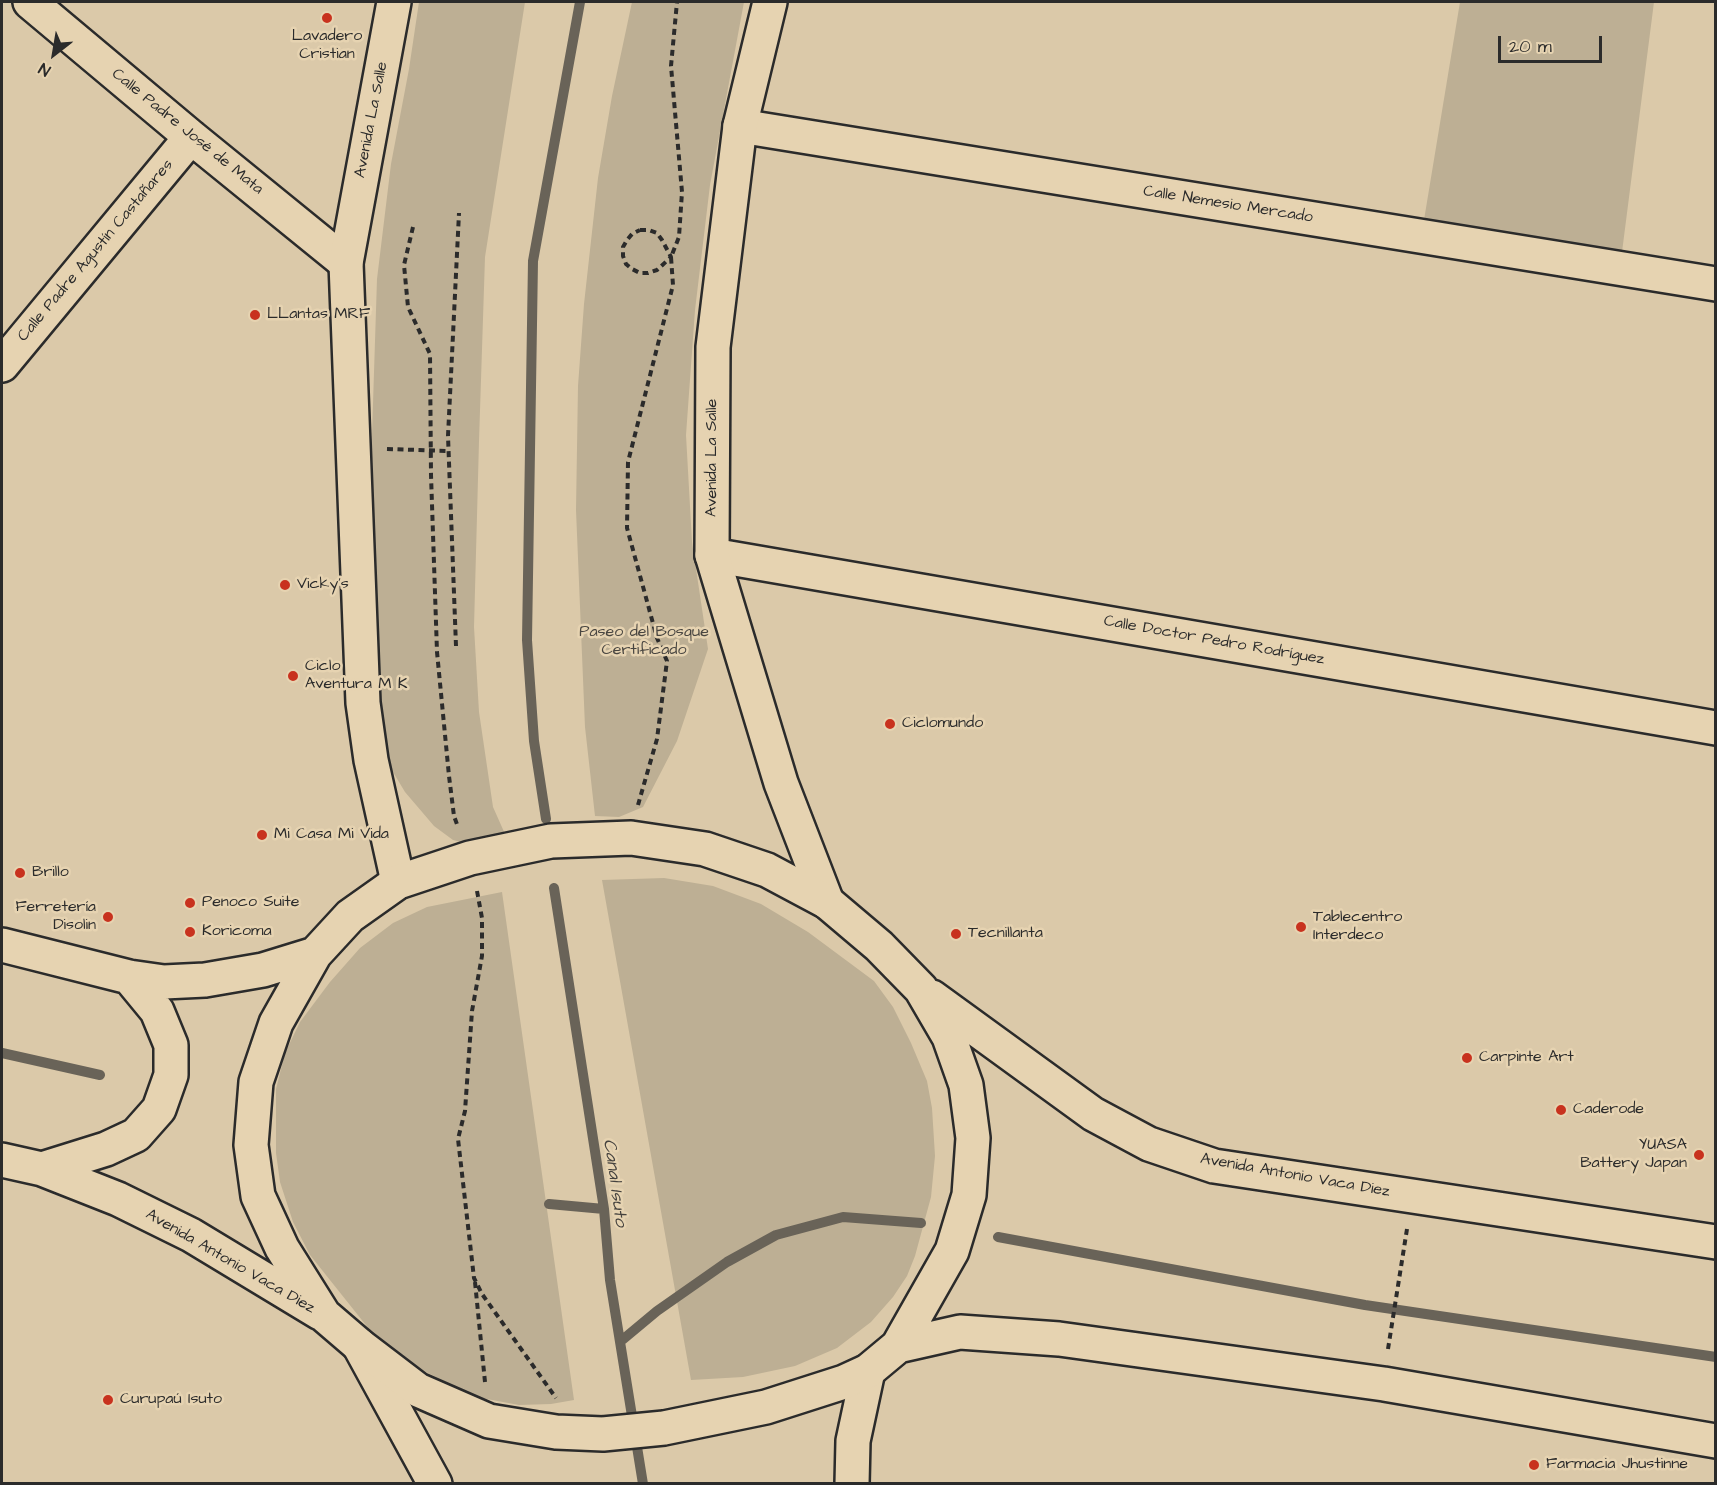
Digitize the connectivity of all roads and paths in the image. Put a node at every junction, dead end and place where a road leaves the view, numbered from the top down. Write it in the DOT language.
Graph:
graph roads {
  1 [pos="30,2"];
  2 [pos="394,2"];
  3 [pos="677,2"];
  4 [pos="770,2"];
  5 [pos="740,126"];
  6 [pos="190,136"];
  7 [pos="459,213"];
  8 [pos="413,227"];
  9 [pos="671,257"];
  10 [pos="345,262"];
  11 [pos="1716,284"];
  12 [pos="2,364"];
  13 [pos="353,446"];
  14 [pos="431,451"];
  15 [pos="449,452"];
  16 [pos="712,555"];
  17 [pos="456,646"];
  18 [pos="1716,728"];
  19 [pos="631,838"];
  20 [pos="470,858"];
  21 [pos="398,882"];
  22 [pos="826,902"];
  23 [pos="2,945"];
  24 [pos="315,954"];
  25 [pos="129,977"];
  26 [pos="921,989"];
  27 [pos="2,1160"];
  28 [pos="42,1169"];
  29 [pos="1413,1196"];
  30 [pos="1716,1242"];
  31 [pos="474,1278"];
  32 [pos="324,1315"];
  33 [pos="1389,1335"];
  34 [pos="359,1345"];
  35 [pos="898,1346"];
  36 [pos="868,1371"];
  37 [pos="489,1421"];
  38 [pos="556,1432"];
  39 [pos="1716,1441"];
  40 [pos="435,1484"];
  41 [pos="852,1484"];
  1 -- 6 [label="main road, Calle Padre José de Mata"];
  2 -- 10 [label="main road, Avenida La Salle"];
  3 -- 9 [label="path"];
  4 -- 5 [label="main road, Avenida La Salle"];
  5 -- 11 [label="main road, Calle Nemesio Mercado"];
  5 -- 16 [label="main road, Avenida La Salle"];
  6 -- 10 [label="main road, Calle Padre José de Mata"];
  6 -- 12 [label="main road, Calle Padre Agustín Castañares"];
  7 -- 15 [label="path"];
  8 -- 14 [label="path"];
  9 -- 9 [label="path"];
  9 -- 19 [label="path"];
  10 -- 13 [label="main road, Avenida La Salle"];
  13 -- 14 [label="path"];
  13 -- 21 [label="main road, Avenida La Salle"];
  14 -- 15 [label="path"];
  14 -- 20 [label="path"];
  15 -- 17 [label="path"];
  16 -- 18 [label="main road, Calle Doctor Pedro Rodríguez"];
  16 -- 22 [label="main road, Avenida La Salle"];
  19 -- 20 [label="main road"];
  19 -- 22 [label="main road"];
  20 -- 21 [label="main road"];
  20 -- 31 [label="path"];
  21 -- 24 [label="main road"];
  22 -- 26 [label="main road"];
  23 -- 25 [label="main road"];
  24 -- 25 [label="main road"];
  24 -- 32 [label="main road"];
  25 -- 28 [label="main road"];
  26 -- 29 [label="main road, Avenida Antonio Vaca Diez"];
  26 -- 35 [label="main road"];
  27 -- 28 [label="main road, Avenida Antonio Vaca Diez"];
  28 -- 32 [label="main road, Avenida Antonio Vaca Diez"];
  29 -- 30 [label="main road, Avenida Antonio Vaca Diez"];
  29 -- 33 [label="path"];
  31 -- 37 [label="path"];
  31 -- 38 [label="path"];
  32 -- 34 [label="main road"];
  34 -- 37 [label="main road"];
  34 -- 40 [label="main road"];
  35 -- 36 [label="main road"];
  35 -- 39 [label="main road"];
  36 -- 38 [label="main road"];
  36 -- 41 [label="main road"];
  37 -- 38 [label="main road"];
}
